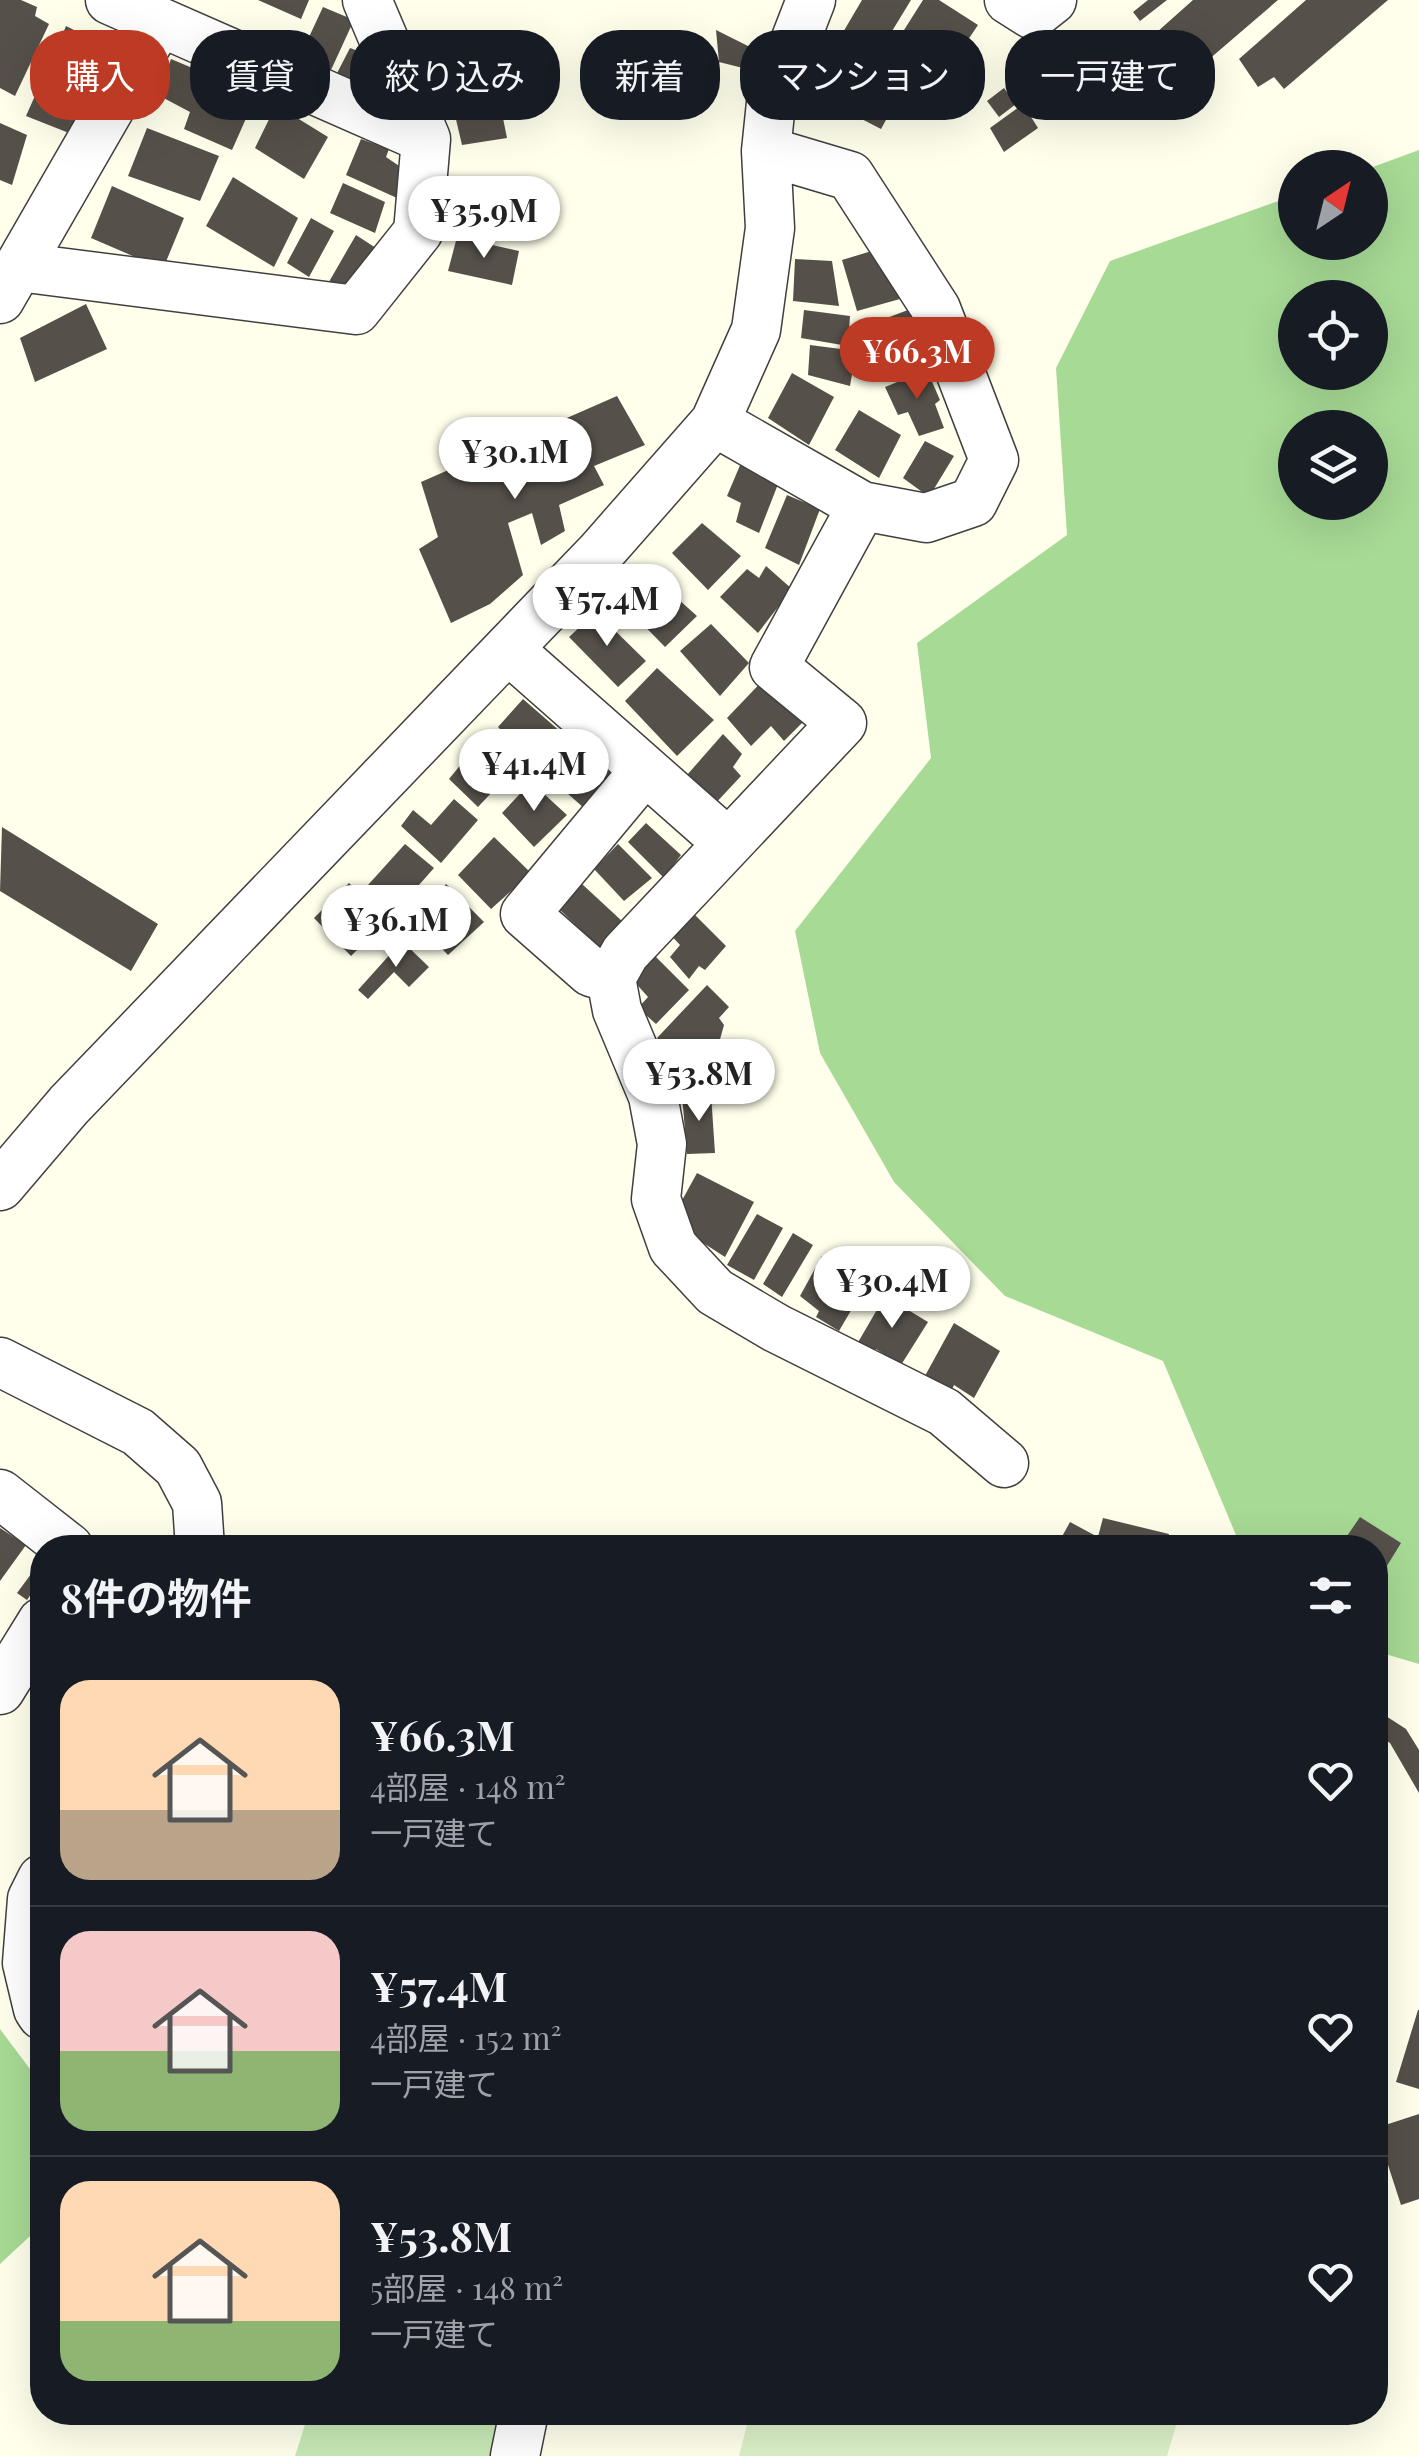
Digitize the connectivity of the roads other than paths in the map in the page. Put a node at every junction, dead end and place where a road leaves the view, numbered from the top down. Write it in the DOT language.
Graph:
graph roads {
  1 [pos="110,0"];
  2 [pos="367,0"];
  3 [pos="811,0"];
  4 [pos="1009,0"];
  5 [pos="1052,0"];
  6 [pos="159,22"];
  7 [pos="426,139"];
  8 [pos="766,151"];
  9 [pos="10,283"];
  10 [pos="715,422"];
  11 [pos="862,506"];
  12 [pos="508,649"];
  13 [pos="646,770"];
  14 [pos="728,843"];
  15 [pos="611,978"];
  16 [pos="0,1186"];
  17 [pos="0,1362"];
  18 [pos="1004,1463"];
  19 [pos="0,1494"];
  20 [pos="52,1535"];
  21 [pos="199,1535"];
  22 [pos="30,1641"];
  23 [pos="0,1690"];
  24 [pos="30,1920"];
  25 [pos="30,1978"];
  26 [pos="521,2425"];
  27 [pos="515,2456"];
  1 -- 6 [label="street"];
  2 -- 7 [label="street"];
  3 -- 8 [label="street"];
  4 -- 5 [label="street"];
  6 -- 7 [label="street"];
  6 -- 9 [label="street"];
  7 -- 9 [label="street"];
  8 -- 10 [label="street"];
  8 -- 11 [label="street"];
  10 -- 11 [label="street"];
  10 -- 12 [label="street"];
  11 -- 14 [label="street"];
  12 -- 13 [label="street"];
  12 -- 16 [label="street"];
  13 -- 14 [label="street"];
  13 -- 15 [label="street"];
  14 -- 15 [label="street"];
  15 -- 18 [label="street"];
  17 -- 21 [label="street"];
  19 -- 20 [label="street"];
  22 -- 23 [label="street"];
  24 -- 25 [label="street"];
  26 -- 27 [label="street"];
}
